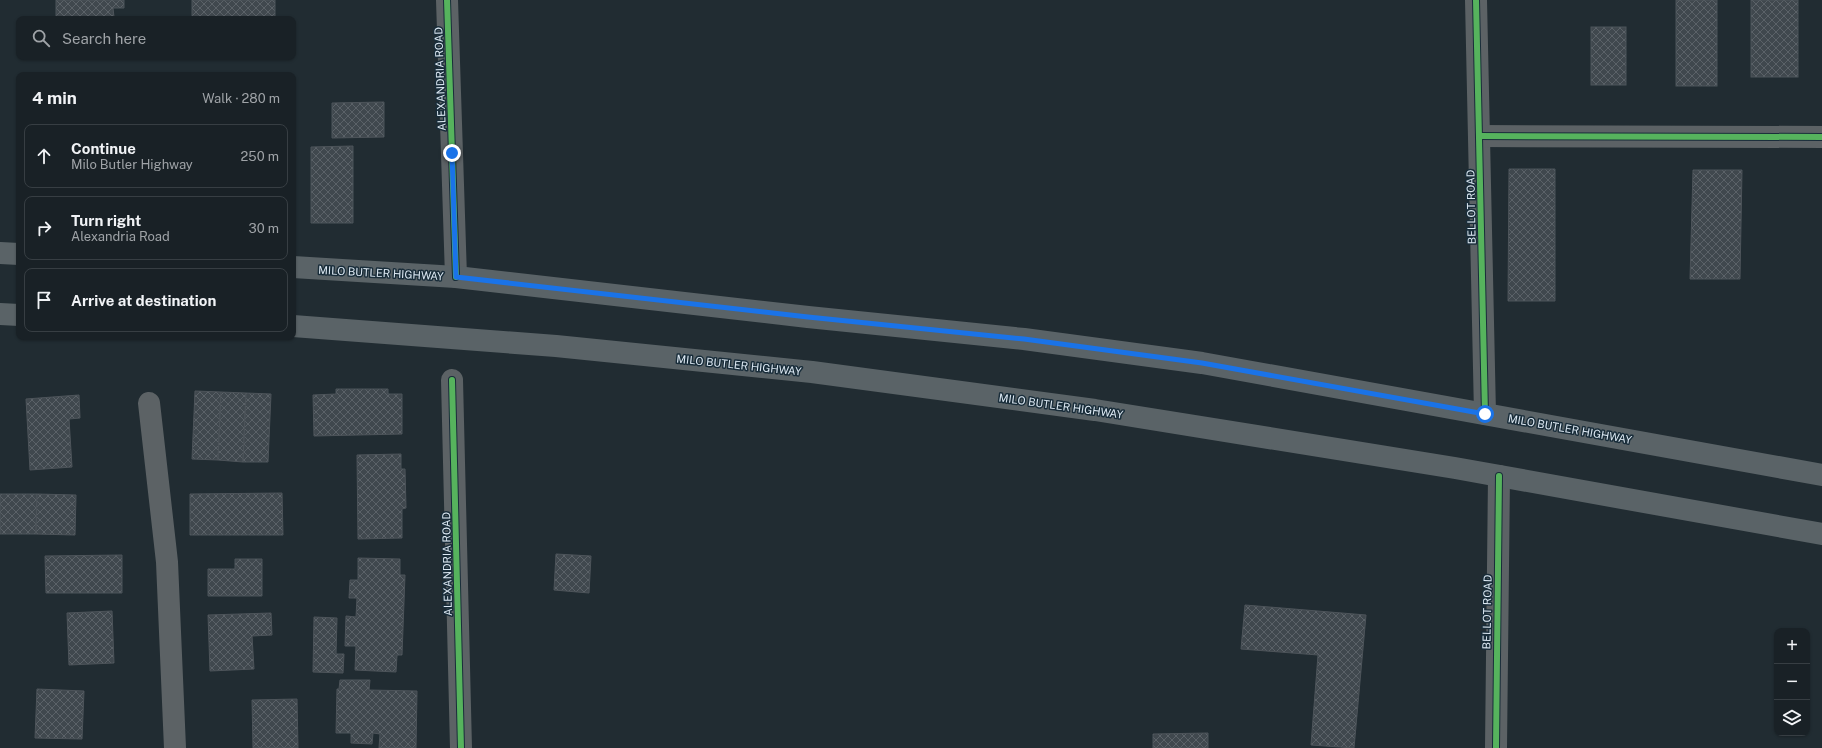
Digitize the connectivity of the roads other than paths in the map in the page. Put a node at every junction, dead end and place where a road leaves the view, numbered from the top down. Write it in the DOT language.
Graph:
graph roads {
  1 [pos="447,0"];
  2 [pos="1476,0"];
  3 [pos="1479,136"];
  4 [pos="1822,137"];
  5 [pos="0,253"];
  6 [pos="16,254"];
  7 [pos="296,267"];
  8 [pos="456,277"];
  9 [pos="0,314"];
  10 [pos="16,315"];
  11 [pos="296,326"];
  12 [pos="452,380"];
  13 [pos="148,403"];
  14 [pos="1485,414"];
  15 [pos="1822,475"];
  16 [pos="1499,476"];
  17 [pos="1822,534"];
  18 [pos="175,748"];
  19 [pos="461,748"];
  20 [pos="1496,748"];
  1 -- 8 [label="street, ALEXANDRIA ROAD"];
  2 -- 3 [label="street, BELLOT ROAD"];
  3 -- 4 [label="street"];
  3 -- 14 [label="street, BELLOT ROAD"];
  5 -- 6 [label="main road"];
  7 -- 8 [label="main road, MILO BUTLER HIGHWAY"];
  8 -- 14 [label="main road, MILO BUTLER HIGHWAY"];
  9 -- 10 [label="main road"];
  11 -- 16 [label="main road, MILO BUTLER HIGHWAY"];
  12 -- 19 [label="street, ALEXANDRIA ROAD"];
  13 -- 18 [label="street"];
  14 -- 15 [label="main road, MILO BUTLER HIGHWAY"];
  16 -- 17 [label="main road, MILO BUTLER HIGHWAY"];
  16 -- 20 [label="street, BELLOT ROAD"];
}
